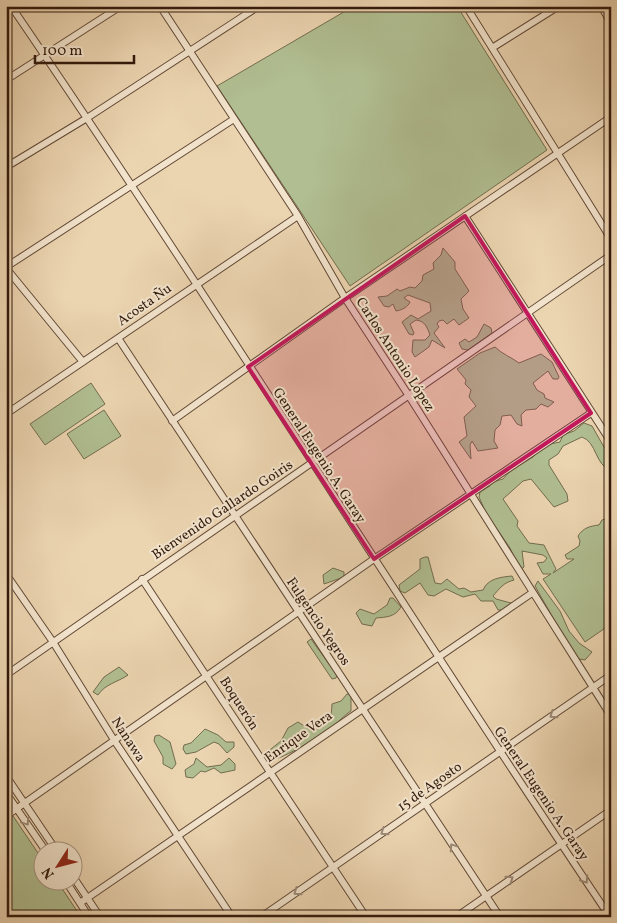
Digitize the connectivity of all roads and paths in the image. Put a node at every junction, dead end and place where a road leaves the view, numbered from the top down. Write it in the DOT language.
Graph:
graph roads {
  1 [pos="11,6"];
  2 [pos="121,6"];
  3 [pos="160,6"];
  4 [pos="259,6"];
  5 [pos="466,6"];
  6 [pos="560,6"];
  7 [pos="601,6"];
  8 [pos="611,22"];
  9 [pos="492,48"];
  10 [pos="189,51"];
  11 [pos="44,55"];
  12 [pos="6,80"];
  13 [pos="611,117"];
  14 [pos="87,118"];
  15 [pos="234,119"];
  16 [pos="557,154"];
  17 [pos="6,167"];
  18 [pos="131,186"];
  19 [pos="298,216"];
  20 [pos="465,216"];
  21 [pos="611,239"];
  22 [pos="611,255"];
  23 [pos="6,267"];
  24 [pos="195,284"];
  25 [pos="345,298"];
  26 [pos="526,314"];
  27 [pos="118,338"];
  28 [pos="82,362"];
  29 [pos="248,366"];
  30 [pos="409,396"];
  31 [pos="591,413"];
  32 [pos="6,414"];
  33 [pos="172,421"];
  34 [pos="610,439"];
  35 [pos="311,463"];
  36 [pos="470,494"];
  37 [pos="235,516"];
  38 [pos="374,559"];
  39 [pos="6,574"];
  40 [pos="142,579"];
  41 [pos="532,592"];
  42 [pos="298,612"];
  43 [pos="54,642"];
  44 [pos="438,657"];
  45 [pos="6,675"];
  46 [pos="207,675"];
  47 [pos="611,675"];
  48 [pos="593,688"];
  49 [pos="362,708"];
  50 [pos="611,716"];
  51 [pos="114,740"];
  52 [pos="500,752"];
  53 [pos="269,772"];
  54 [pos="6,776"];
  55 [pos="6,793"];
  56 [pos="25,804"];
  57 [pos="424,804"];
  58 [pos="17,808"];
  59 [pos="611,810"];
  60 [pos="6,816"];
  61 [pos="178,834"];
  62 [pos="38,840"];
  63 [pos="49,840"];
  64 [pos="561,844"];
  65 [pos="333,867"];
  66 [pos="82,889"];
  67 [pos="71,890"];
  68 [pos="486,896"];
  69 [pos="88,898"];
  70 [pos="80,904"];
  71 [pos="89,917"];
  72 [pos="100,917"];
  73 [pos="232,917"];
  74 [pos="261,917"];
  75 [pos="366,917"];
  76 [pos="456,917"];
  77 [pos="500,917"];
  78 [pos="610,917"];
  1 -- 11 [label="street, General Eugenio A. Garay"];
  2 -- 11 [label="street"];
  3 -- 10 [label="street, Carlos Antonio López"];
  4 -- 10 [label="street"];
  5 -- 9 [label="street"];
  6 -- 9 [label="street"];
  7 -- 8 [label="street"];
  9 -- 16 [label="street"];
  10 -- 14 [label="street"];
  10 -- 15 [label="street, Carlos Antonio López"];
  11 -- 12 [label="street"];
  11 -- 14 [label="street, General Eugenio A. Garay"];
  13 -- 16 [label="street"];
  14 -- 17 [label="street"];
  14 -- 18 [label="street, General Eugenio A. Garay"];
  15 -- 18 [label="street"];
  15 -- 19 [label="street, Carlos Antonio López"];
  16 -- 20 [label="street"];
  16 -- 21 [label="street"];
  18 -- 23 [label="street"];
  18 -- 24 [label="street, General Eugenio A. Garay"];
  19 -- 24 [label="street, Acosta Ñu"];
  19 -- 25 [label="street, Carlos Antonio López"];
  20 -- 25 [label="street"];
  20 -- 26 [label="street"];
  22 -- 26 [label="street, Bienvenido Gallardo Goiris"];
  23 -- 28 [label="street"];
  24 -- 27 [label="street, Acosta Ñu"];
  24 -- 29 [label="street, General Eugenio A. Garay"];
  25 -- 29 [label="street"];
  25 -- 30 [label="street, Carlos Antonio López"];
  26 -- 30 [label="street, Bienvenido Gallardo Goiris"];
  26 -- 31 [label="street"];
  27 -- 28 [label="street, Acosta Ñu"];
  27 -- 33 [label="street, Fulgencio Yegros"];
  28 -- 32 [label="street, Acosta Ñu"];
  29 -- 33 [label="street"];
  29 -- 35 [label="street, General Eugenio A. Garay"];
  30 -- 35 [label="street, Bienvenido Gallardo Goiris"];
  30 -- 36 [label="street, Carlos Antonio López"];
  31 -- 34 [label="street"];
  31 -- 36 [label="street"];
  33 -- 37 [label="street, Fulgencio Yegros"];
  35 -- 37 [label="street, Bienvenido Gallardo Goiris"];
  35 -- 38 [label="street, General Eugenio A. Garay"];
  36 -- 38 [label="street"];
  36 -- 41 [label="street, Carlos Antonio López"];
  37 -- 40 [label="street, Bienvenido Gallardo Goiris"];
  37 -- 42 [label="street, Fulgencio Yegros"];
  38 -- 42 [label="street"];
  38 -- 44 [label="street, General Eugenio A. Garay"];
  39 -- 43 [label="street, Nanawa"];
  40 -- 43 [label="street, Bienvenido Gallardo Goiris"];
  40 -- 46 [label="street, Boquerón"];
  41 -- 44 [label="street, Enrique Vera"];
  41 -- 48 [label="street, Carlos Antonio López"];
  42 -- 46 [label="street"];
  42 -- 49 [label="street, Fulgencio Yegros"];
  43 -- 45 [label="street, Bienvenido Gallardo Goiris"];
  43 -- 51 [label="street, Nanawa"];
  44 -- 49 [label="street, Enrique Vera"];
  44 -- 52 [label="street, General Eugenio A. Garay"];
  46 -- 51 [label="street"];
  46 -- 53 [label="street, Boquerón"];
  47 -- 48 [label="street, 15 de Agosto"];
  48 -- 50 [label="street, Carlos Antonio López"];
  48 -- 52 [label="street, 15 de Agosto, one-way"];
  49 -- 53 [label="street, Enrique Vera"];
  49 -- 57 [label="street, Fulgencio Yegros"];
  51 -- 56 [label="street"];
  51 -- 61 [label="street, Nanawa"];
  52 -- 57 [label="street, 15 de Agosto"];
  52 -- 64 [label="street, General Eugenio A. Garay"];
  53 -- 61 [label="street, Enrique Vera"];
  53 -- 65 [label="street, Boquerón"];
  54 -- 56 [label="street"];
  55 -- 58 [label="street"];
  56 -- 58 [label="street"];
  56 -- 63 [label="street"];
  57 -- 65 [label="street, 15 de Agosto, one-way"];
  68 -- 57 [label="street, Fulgencio Yegros, one-way"];
  58 -- 60 [label="street"];
  58 -- 62 [label="street, one-way"];
  59 -- 64 [label="street"];
  61 -- 69 [label="street, Enrique Vera"];
  61 -- 73 [label="street, Nanawa"];
  68 -- 64 [label="street, one-way"];
  64 -- 78 [label="street, General Eugenio A. Garay, one-way"];
  65 -- 74 [label="street, 15 de Agosto, one-way"];
  65 -- 75 [label="street, Boquerón"];
  66 -- 69 [label="street"];
  67 -- 70 [label="street"];
  68 -- 76 [label="street"];
  68 -- 77 [label="street, Fulgencio Yegros"];
  69 -- 70 [label="street, Enrique Vera"];
  69 -- 72 [label="street"];
  70 -- 71 [label="street"];
}
